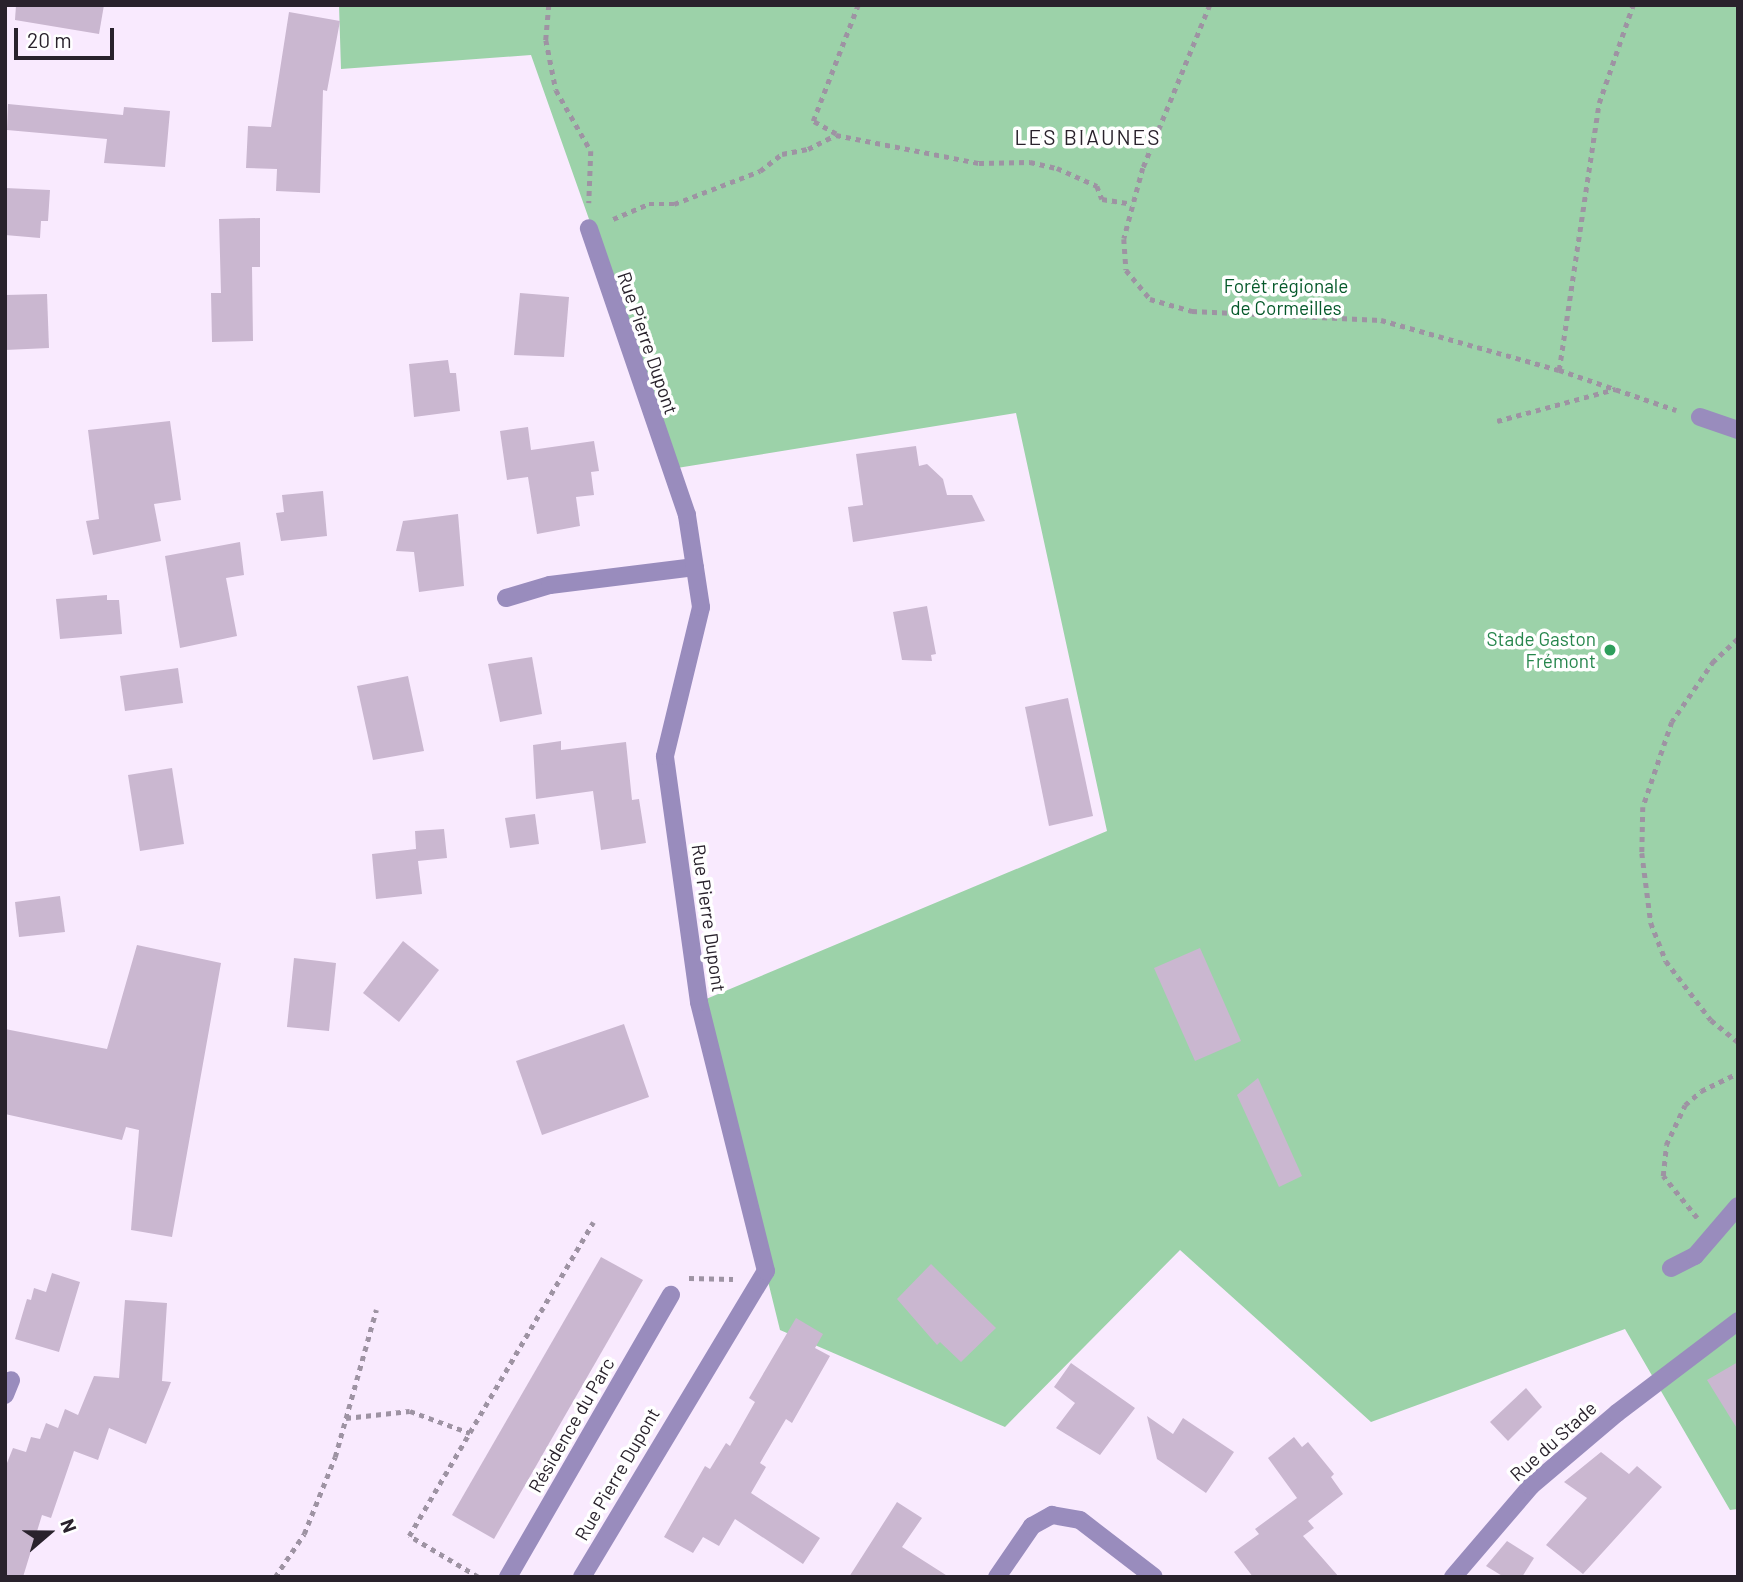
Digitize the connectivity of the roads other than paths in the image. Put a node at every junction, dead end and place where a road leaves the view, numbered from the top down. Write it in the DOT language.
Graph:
graph roads {
  1 [pos="589,228"];
  2 [pos="1700,417"];
  3 [pos="1738,430"];
  4 [pos="695,567"];
  5 [pos="506,598"];
  6 [pos="1738,1206"];
  7 [pos="1671,1268"];
  8 [pos="671,1295"];
  9 [pos="1738,1321"];
  10 [pos="508,1577"];
  11 [pos="582,1577"];
  12 [pos="998,1577"];
  13 [pos="1154,1577"];
  14 [pos="1453,1577"];
  1 -- 4 [label="street, Rue Pierre Dupont"];
  2 -- 3 [label="street"];
  4 -- 5 [label="street"];
  4 -- 11 [label="street, Rue Pierre Dupont"];
  6 -- 7 [label="street"];
  8 -- 10 [label="street, Résidence du Parc"];
  9 -- 14 [label="street, Rue du Stade"];
  12 -- 13 [label="street"];
}
